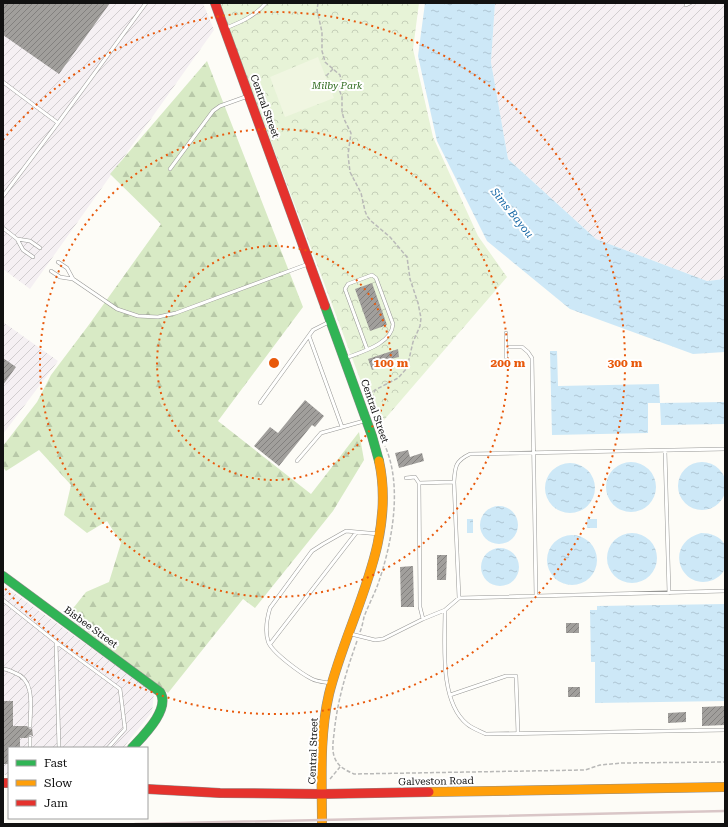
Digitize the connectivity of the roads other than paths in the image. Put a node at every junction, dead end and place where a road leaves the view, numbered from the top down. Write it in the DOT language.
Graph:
graph roads {
  1 [pos="146,3"];
  2 [pos="215,3"];
  3 [pos="266,3"];
  4 [pos="690,3"];
  5 [pos="686,5"];
  6 [pos="225,28"];
  7 [pos="3,82"];
  8 [pos="249,95"];
  9 [pos="58,122"];
  10 [pos="170,168"];
  11 [pos="3,196"];
  12 [pos="3,228"];
  13 [pos="17,239"];
  14 [pos="40,248"];
  15 [pos="33,257"];
  16 [pos="58,262"];
  17 [pos="310,263"];
  18 [pos="51,271"];
  19 [pos="73,279"];
  20 [pos="331,321"];
  21 [pos="506,333"];
  22 [pos="309,336"];
  23 [pos="506,347"];
  24 [pos="367,349"];
  25 [pos="506,357"];
  26 [pos="344,358"];
  27 [pos="260,403"];
  28 [pos="366,420"];
  29 [pos="342,427"];
  30 [pos="665,450"];
  31 [pos="725,450"];
  32 [pos="534,453"];
  33 [pos="297,461"];
  34 [pos="406,478"];
  35 [pos="454,482"];
  36 [pos="419,483"];
  37 [pos="356,533"];
  38 [pos="381,535"];
  39 [pos="3,576"];
  40 [pos="725,591"];
  41 [pos="669,593"];
  42 [pos="536,596"];
  43 [pos="459,598"];
  44 [pos="3,600"];
  45 [pos="444,610"];
  46 [pos="423,619"];
  47 [pos="349,634"];
  48 [pos="56,642"];
  49 [pos="270,644"];
  50 [pos="3,669"];
  51 [pos="332,684"];
  52 [pos="450,696"];
  53 [pos="30,726"];
  54 [pos="725,730"];
  55 [pos="518,734"];
  56 [pos="30,738"];
  57 [pos="30,747"];
  58 [pos="59,747"];
  59 [pos="109,747"];
  60 [pos="133,747"];
  61 [pos="725,787"];
  62 [pos="148,789"];
  63 [pos="322,794"];
  64 [pos="322,824"];
  1 -- 9 [label="lane"];
  2 -- 6 [label="street, Central Street"];
  3 -- 6 [label="lane"];
  4 -- 5 [label="lane"];
  6 -- 8 [label="street, Central Street"];
  7 -- 9 [label="lane"];
  8 -- 10 [label="lane"];
  8 -- 17 [label="street, Central Street"];
  9 -- 11 [label="lane"];
  12 -- 13 [label="lane"];
  13 -- 14 [label="lane"];
  13 -- 15 [label="lane"];
  16 -- 19 [label="lane"];
  17 -- 19 [label="lane"];
  17 -- 20 [label="street, Central Street"];
  18 -- 19 [label="lane"];
  20 -- 22 [label="lane"];
  20 -- 26 [label="street, Central Street"];
  21 -- 23 [label="lane"];
  22 -- 27 [label="lane"];
  22 -- 29 [label="lane"];
  23 -- 25 [label="lane"];
  23 -- 32 [label="lane"];
  24 -- 24 [label="lane"];
  24 -- 26 [label="lane"];
  26 -- 28 [label="street, Central Street"];
  28 -- 29 [label="lane"];
  28 -- 38 [label="street, Central Street"];
  29 -- 33 [label="lane"];
  30 -- 31 [label="lane"];
  30 -- 32 [label="lane"];
  30 -- 41 [label="lane"];
  32 -- 35 [label="lane"];
  32 -- 42 [label="lane"];
  34 -- 36 [label="lane"];
  35 -- 36 [label="lane"];
  35 -- 43 [label="lane"];
  36 -- 46 [label="lane"];
  37 -- 38 [label="lane"];
  37 -- 49 [label="lane"];
  37 -- 49 [label="lane"];
  38 -- 47 [label="street, Central Street"];
  39 -- 60 [label="street, Bisbee Street"];
  40 -- 41 [label="lane"];
  41 -- 42 [label="lane"];
  42 -- 43 [label="lane"];
  43 -- 45 [label="lane"];
  44 -- 48 [label="lane"];
  45 -- 46 [label="lane"];
  45 -- 52 [label="lane"];
  46 -- 47 [label="lane"];
  47 -- 51 [label="street, Central Street"];
  48 -- 58 [label="lane"];
  48 -- 59 [label="lane"];
  49 -- 51 [label="lane"];
  50 -- 53 [label="lane"];
  51 -- 63 [label="street, Central Street"];
  52 -- 55 [label="lane"];
  52 -- 55 [label="lane"];
  54 -- 55 [label="lane"];
  56 -- 57 [label="lane"];
  61 -- 63 [label="street, Galveston Road"];
  62 -- 63 [label="street, Galveston Road"];
  63 -- 64 [label="street, Central Street"];
}
